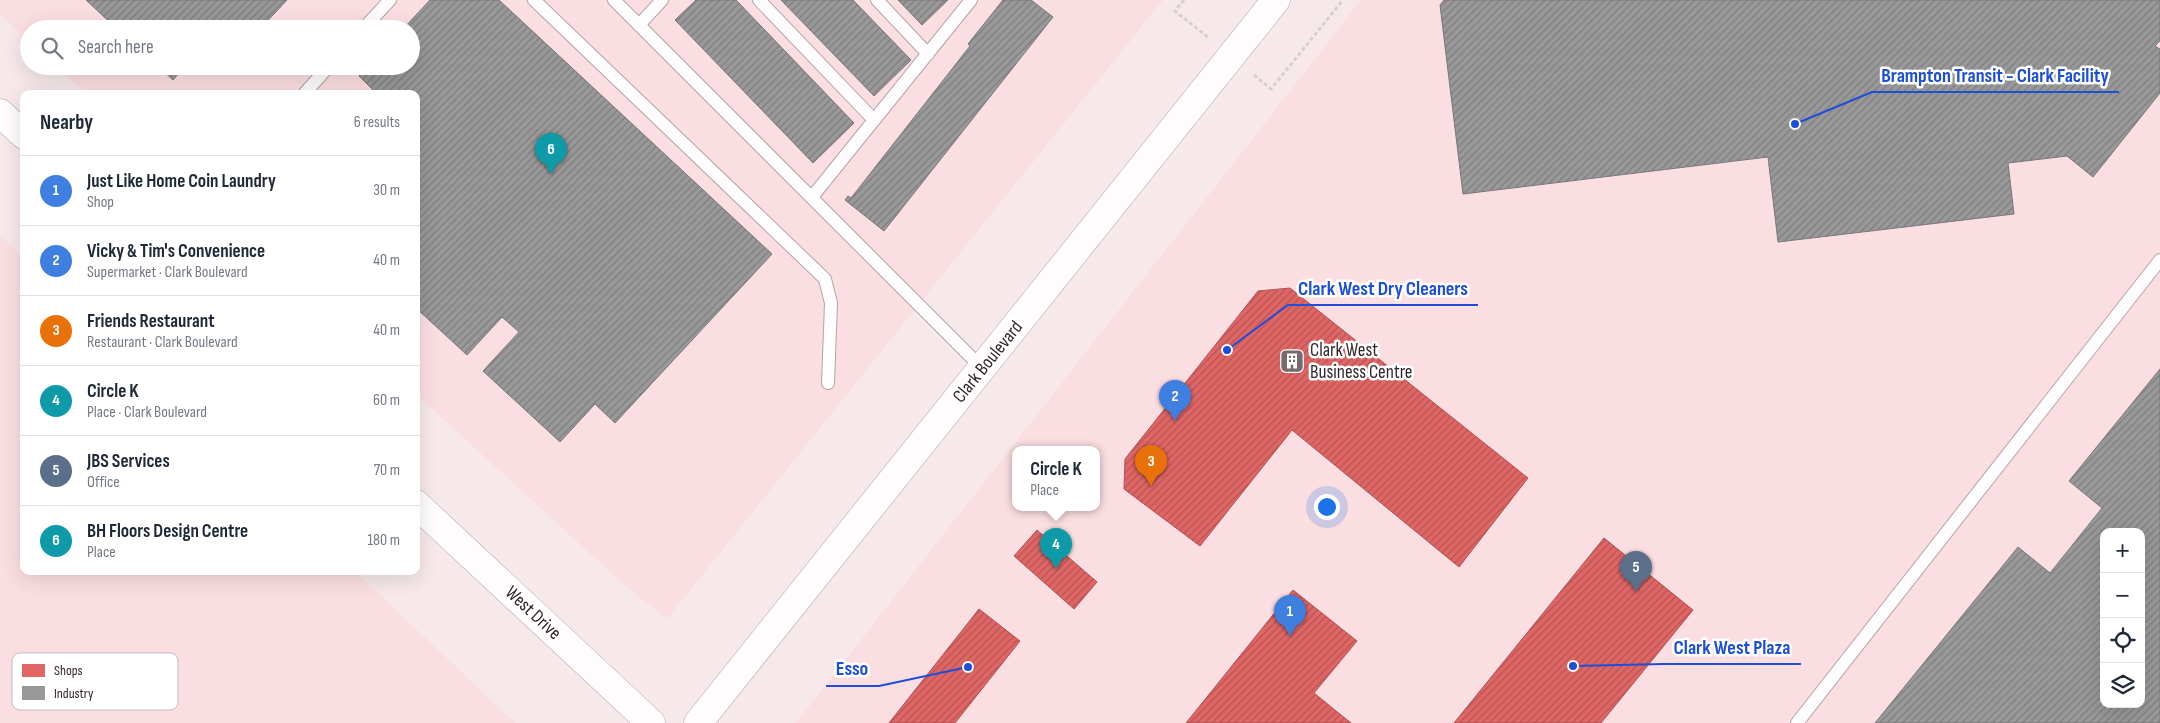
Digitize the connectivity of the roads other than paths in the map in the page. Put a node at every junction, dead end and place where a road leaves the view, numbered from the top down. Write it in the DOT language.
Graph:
graph roads {
  1 [pos="390,0"];
  2 [pos="534,0"];
  3 [pos="614,0"];
  4 [pos="662,0"];
  5 [pos="759,0"];
  6 [pos="877,0"];
  7 [pos="971,0"];
  8 [pos="1276,0"];
  9 [pos="371,20"];
  10 [pos="639,25"];
  11 [pos="928,54"];
  12 [pos="321,75"];
  13 [pos="308,90"];
  14 [pos="0,113"];
  15 [pos="874,120"];
  16 [pos="20,131"];
  17 [pos="812,197"];
  18 [pos="2160,260"];
  19 [pos="983,369"];
  20 [pos="828,383"];
  21 [pos="420,508"];
  22 [pos="651,723"];
  23 [pos="698,723"];
  24 [pos="1797,723"];
  1 -- 9 [label="lane"];
  2 -- 20 [label="lane"];
  3 -- 10 [label="lane"];
  4 -- 10 [label="lane"];
  5 -- 15 [label="lane"];
  6 -- 11 [label="lane"];
  7 -- 11 [label="lane"];
  8 -- 19 [label="street, Clark Boulevard"];
  10 -- 17 [label="lane"];
  11 -- 15 [label="lane"];
  12 -- 13 [label="lane"];
  14 -- 16 [label="street"];
  15 -- 17 [label="lane"];
  17 -- 19 [label="lane"];
  18 -- 24 [label="lane"];
  19 -- 23 [label="street, Clark Boulevard"];
  21 -- 22 [label="street, West Drive"];
}
